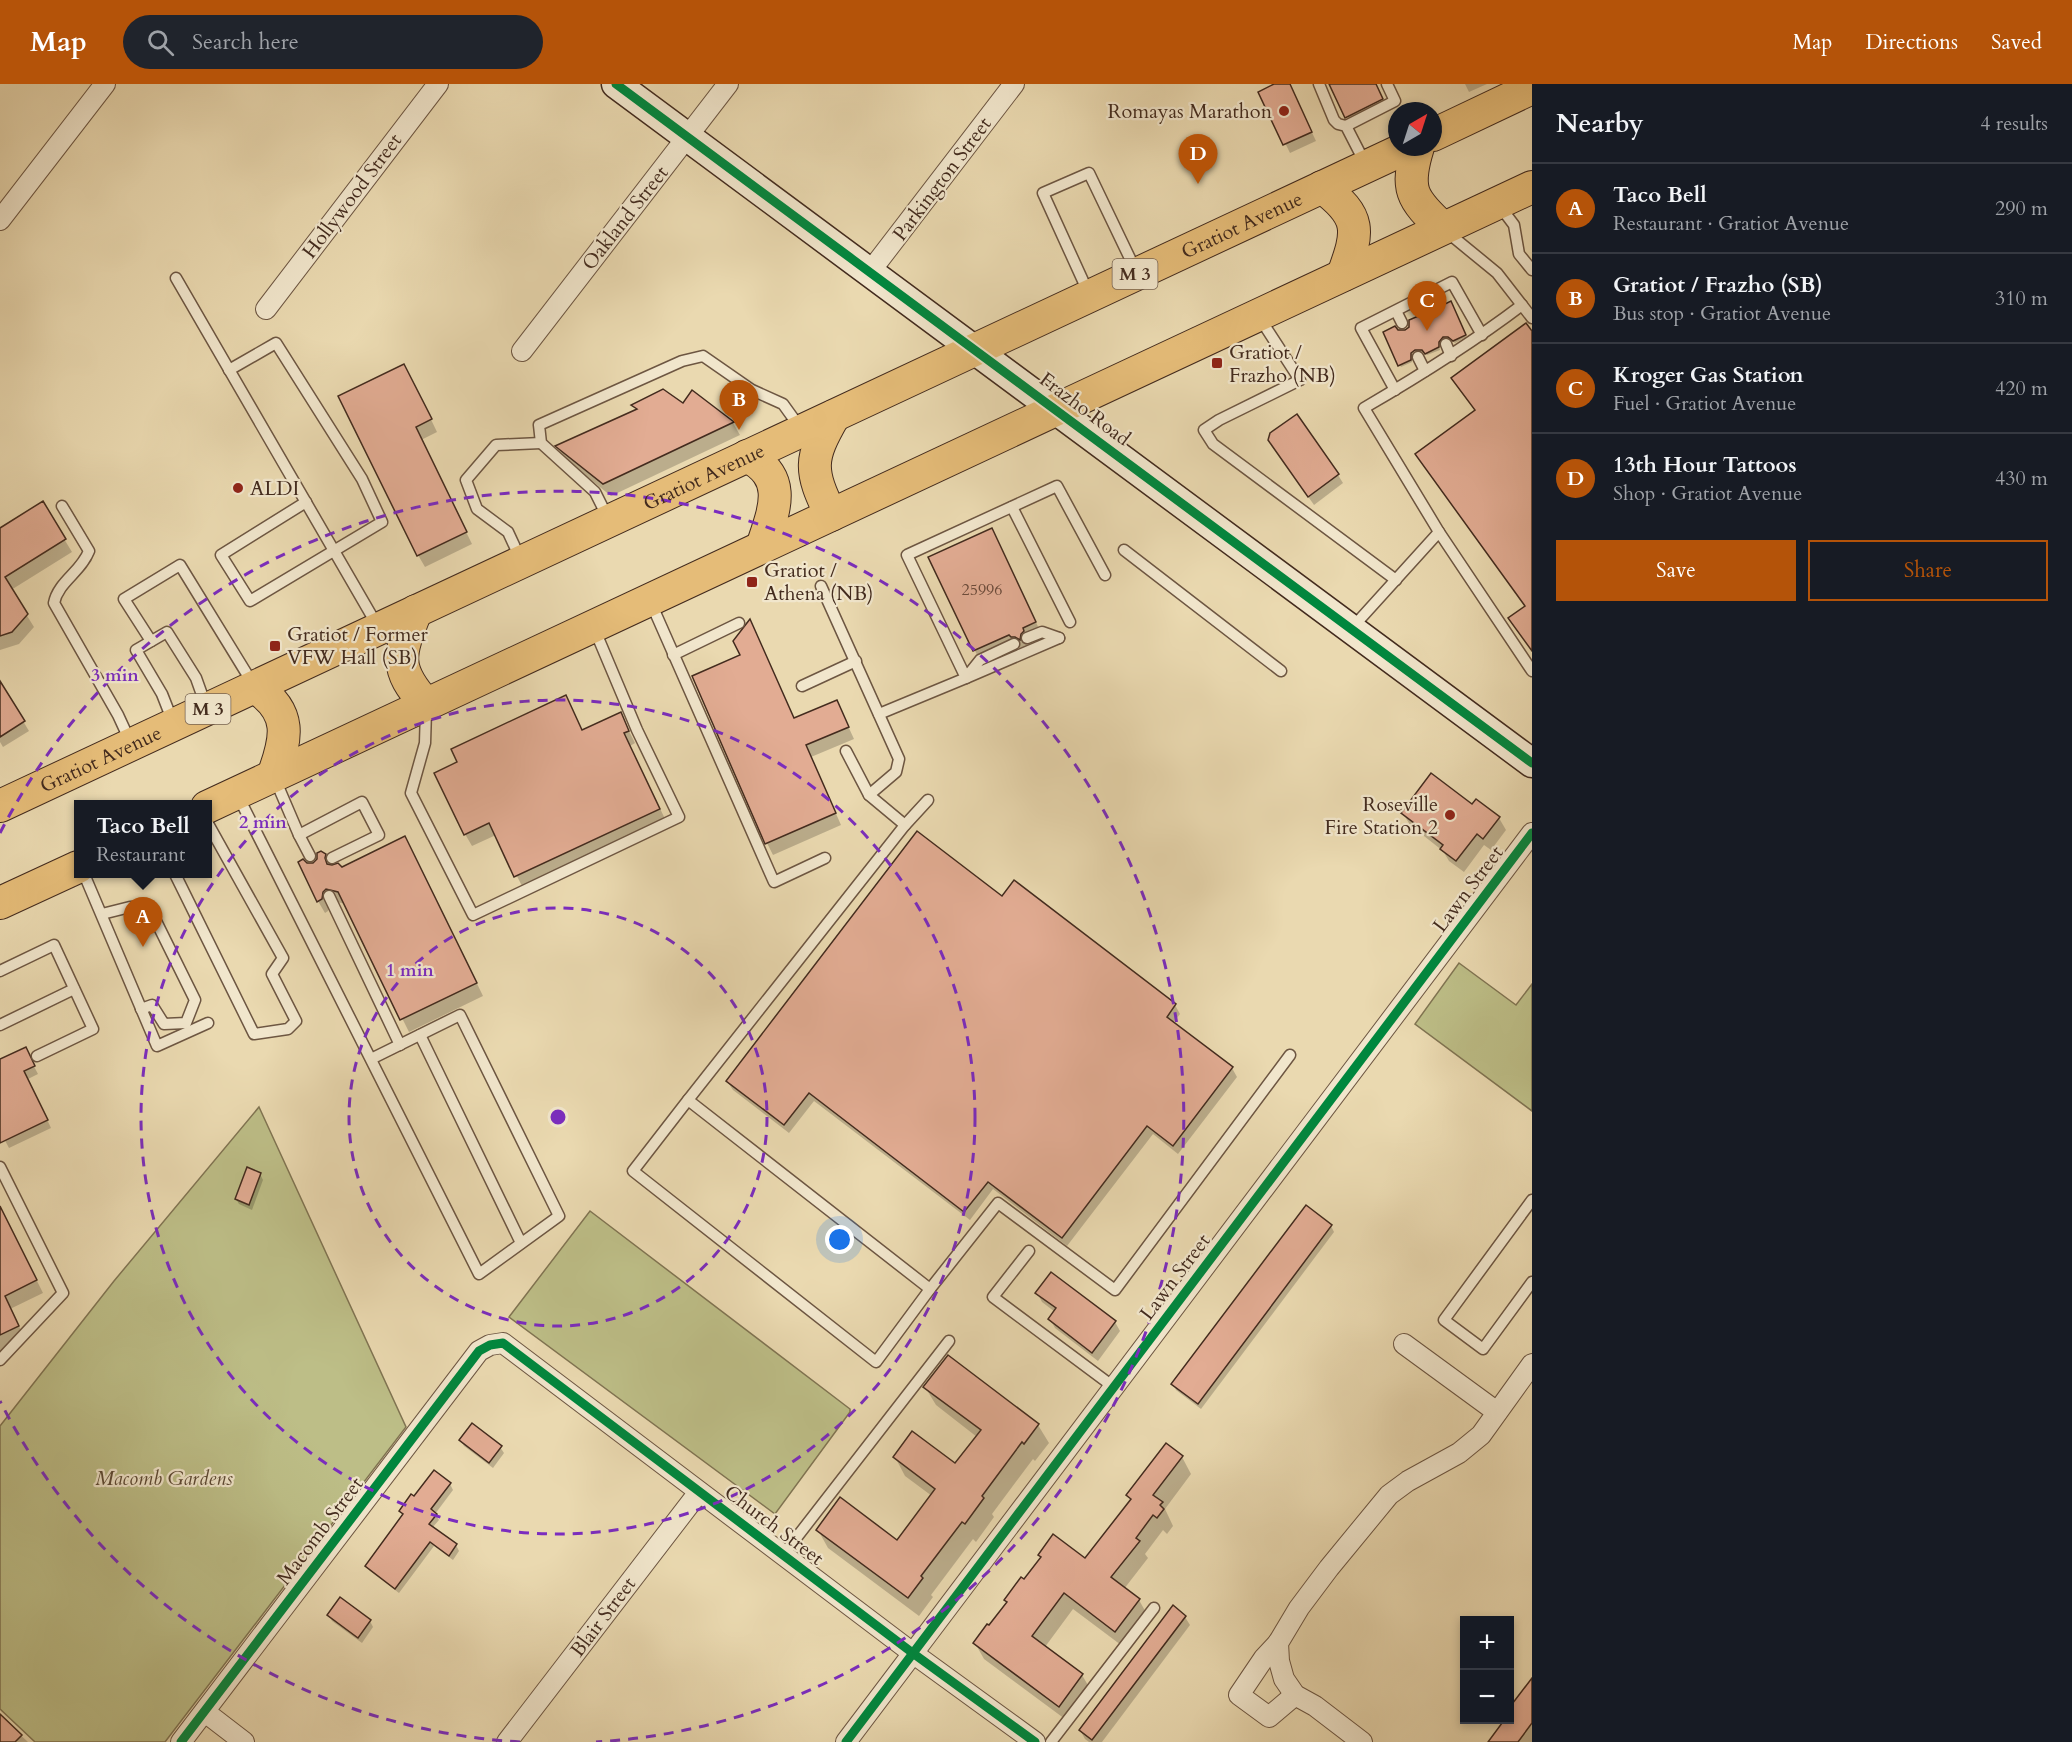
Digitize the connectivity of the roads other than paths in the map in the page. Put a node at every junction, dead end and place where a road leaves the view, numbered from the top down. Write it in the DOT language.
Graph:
graph roads {
  1 [pos="105,84"];
  2 [pos="438,84"];
  3 [pos="616,84"];
  4 [pos="728,84"];
  5 [pos="1014,84"];
  6 [pos="1319,84"];
  7 [pos="1386,84"];
  8 [pos="1528,88"];
  9 [pos="1346,126"];
  10 [pos="1442,131"];
  11 [pos="688,137"];
  12 [pos="1389,156"];
  13 [pos="1415,156"];
  14 [pos="1367,166"];
  15 [pos="1322,187"];
  16 [pos="1532,187"];
  17 [pos="1497,203"];
  18 [pos="0,220"];
  19 [pos="1443,228"];
  20 [pos="1532,270"];
  21 [pos="870,273"];
  22 [pos="1137,273"];
  23 [pos="1343,275"];
  24 [pos="176,278"];
  25 [pos="1090,296"];
  26 [pos="1424,297"];
  27 [pos="1522,305"];
  28 [pos="266,309"];
  29 [pos="1396,311"];
  30 [pos="1430,311"];
  31 [pos="1257,315"];
  32 [pos="1532,318"];
  33 [pos="1402,323"];
  34 [pos="1482,335"];
  35 [pos="1446,344"];
  36 [pos="975,350"];
  37 [pos="522,351"];
  38 [pos="1451,356"];
  39 [pos="1418,357"];
  40 [pos="229,370"];
  41 [pos="1425,371"];
  42 [pos="1395,390"];
  43 [pos="1056,408"];
  44 [pos="834,416"];
  45 [pos="802,430"];
  46 [pos="541,443"];
  47 [pos="747,456"];
  48 [pos="306,502"];
  49 [pos="62,506"];
  50 [pos="1012,507"];
  51 [pos="831,515"];
  52 [pos="609,520"];
  53 [pos="1439,532"];
  54 [pos="762,547"];
  55 [pos="334,549"];
  56 [pos="1124,550"];
  57 [pos="521,561"];
  58 [pos="1105,575"];
  59 [pos="1396,580"];
  60 [pos="821,586"];
  61 [pos="650,600"];
  62 [pos="416,611"];
  63 [pos="1070,622"];
  64 [pos="738,623"];
  65 [pos="594,626"];
  66 [pos="379,628"];
  67 [pos="1352,628"];
  68 [pos="1027,638"];
  69 [pos="151,641"];
  70 [pos="1014,644"];
  71 [pos="673,655"];
  72 [pos="856,662"];
  73 [pos="1281,670"];
  74 [pos="1532,671"];
  75 [pos="966,678"];
  76 [pos="802,686"];
  77 [pos="255,687"];
  78 [pos="426,704"];
  79 [pos="207,709"];
  80 [pos="879,714"];
  81 [pos="174,725"];
  82 [pos="131,745"];
  83 [pos="846,751"];
  84 [pos="1532,763"];
  85 [pos="273,776"];
  86 [pos="236,793"];
  87 [pos="869,795"];
  88 [pos="928,801"];
  89 [pos="212,805"];
  90 [pos="0,806"];
  91 [pos="905,825"];
  92 [pos="212,831"];
  93 [pos="1532,833"];
  94 [pos="299,835"];
  95 [pos="310,856"];
  96 [pos="332,858"];
  97 [pos="825,858"];
  98 [pos="74,869"];
  99 [pos="86,878"];
  100 [pos="177,878"];
  101 [pos="329,896"];
  102 [pos="0,903"];
  103 [pos="102,914"];
  104 [pos="0,971"];
  105 [pos="74,988"];
  106 [pos="141,1009"];
  107 [pos="208,1023"];
  108 [pos="0,1025"];
  109 [pos="420,1035"];
  110 [pos="400,1045"];
  111 [pos="1290,1055"];
  112 [pos="37,1056"];
  113 [pos="371,1059"];
  114 [pos="688,1100"];
  115 [pos="0,1167"];
  116 [pos="4,1184"];
  117 [pos="1532,1200"];
  118 [pos="521,1244"];
  119 [pos="1029,1251"];
  120 [pos="1532,1282"];
  121 [pos="930,1288"];
  122 [pos="949,1341"];
  123 [pos="1404,1344"];
  124 [pos="490,1346"];
  125 [pos="0,1360"];
  126 [pos="1532,1364"];
  127 [pos="1115,1388"];
  128 [pos="1497,1412"];
  129 [pos="699,1492"];
  130 [pos="783,1555"];
  131 [pos="1154,1608"];
  132 [pos="1278,1652"];
  133 [pos="914,1654"];
  134 [pos="1295,1695"];
  135 [pos="205,1712"];
  136 [pos="182,1742"];
  137 [pos="244,1742"];
  138 [pos="507,1742"];
  139 [pos="846,1742"];
  140 [pos="1035,1742"];
  141 [pos="1051,1742"];
  142 [pos="1362,1742"];
  1 -- 18 [label="street"];
  2 -- 28 [label="street, Hollywood Street"];
  3 -- 11 [label="street, Frazho Road"];
  4 -- 11 [label="street, Oakland Street"];
  5 -- 21 [label="street, Parkington Street"];
  6 -- 9 [label="lane"];
  7 -- 9 [label="lane"];
  8 -- 10 [label="main road"];
  9 -- 14 [label="lane"];
  11 -- 21 [label="street, Frazho Road"];
  11 -- 37 [label="street, Oakland Street"];
  12 -- 14 [label="main road, Gratiot Avenue / M 3"];
  13 -- 19 [label="main road"];
  14 -- 15 [label="main road, Gratiot Avenue / M 3"];
  15 -- 22 [label="main road, Gratiot Avenue / M 3"];
  15 -- 23 [label="main road"];
  16 -- 17 [label="main road"];
  17 -- 19 [label="main road"];
  17 -- 20 [label="lane"];
  19 -- 23 [label="main road"];
  19 -- 27 [label="lane"];
  21 -- 36 [label="street, Frazho Road"];
  22 -- 25 [label="main road, Gratiot Avenue / M 3"];
  22 -- 25 [label="lane"];
  23 -- 31 [label="main road"];
  24 -- 40 [label="lane"];
  25 -- 36 [label="main road, Gratiot Avenue / M 3"];
  26 -- 29 [label="lane"];
  26 -- 30 [label="lane"];
  26 -- 34 [label="lane"];
  27 -- 32 [label="lane"];
  27 -- 34 [label="lane"];
  29 -- 33 [label="lane"];
  29 -- 42 [label="lane"];
  31 -- 43 [label="main road"];
  31 -- 59 [label="lane"];
  34 -- 38 [label="lane"];
  35 -- 38 [label="lane"];
  36 -- 43 [label="street, Frazho Road"];
  36 -- 44 [label="main road, Gratiot Avenue / M 3"];
  38 -- 41 [label="lane"];
  39 -- 41 [label="lane"];
  40 -- 48 [label="lane"];
  40 -- 55 [label="lane"];
  41 -- 42 [label="lane"];
  42 -- 53 [label="lane"];
  43 -- 51 [label="main road"];
  43 -- 67 [label="street, Frazho Road"];
  44 -- 45 [label="main road, Gratiot Avenue / M 3"];
  44 -- 51 [label="main road"];
  45 -- 46 [label="lane"];
  45 -- 47 [label="main road, Gratiot Avenue / M 3"];
  46 -- 52 [label="lane"];
  46 -- 57 [label="lane"];
  47 -- 52 [label="main road, Gratiot Avenue / M 3"];
  47 -- 54 [label="main road"];
  48 -- 55 [label="lane"];
  48 -- 55 [label="lane"];
  49 -- 82 [label="lane"];
  50 -- 58 [label="lane"];
  50 -- 63 [label="lane"];
  50 -- 75 [label="lane"];
  51 -- 54 [label="main road"];
  52 -- 57 [label="main road, Gratiot Avenue / M 3"];
  53 -- 59 [label="lane"];
  53 -- 74 [label="lane"];
  54 -- 61 [label="main road"];
  55 -- 66 [label="lane"];
  56 -- 73 [label="lane"];
  57 -- 62 [label="main road, Gratiot Avenue / M 3"];
  59 -- 67 [label="lane"];
  60 -- 72 [label="lane"];
  61 -- 65 [label="main road"];
  61 -- 71 [label="lane"];
  62 -- 66 [label="main road, Gratiot Avenue / M 3"];
  62 -- 78 [label="main road"];
  64 -- 71 [label="lane"];
  65 -- 78 [label="main road"];
  65 -- 78 [label="lane"];
  66 -- 77 [label="main road, Gratiot Avenue / M 3"];
  67 -- 84 [label="street, Frazho Road"];
  68 -- 75 [label="lane"];
  69 -- 77 [label="lane"];
  69 -- 79 [label="lane"];
  69 -- 81 [label="lane"];
  70 -- 75 [label="lane"];
  71 -- 97 [label="lane"];
  72 -- 76 [label="lane"];
  72 -- 80 [label="lane"];
  75 -- 80 [label="lane"];
  77 -- 79 [label="main road, Gratiot Avenue / M 3"];
  77 -- 85 [label="main road"];
  78 -- 85 [label="main road"];
  79 -- 81 [label="main road, Gratiot Avenue / M 3"];
  80 -- 87 [label="lane"];
  81 -- 82 [label="main road, Gratiot Avenue / M 3"];
  82 -- 90 [label="main road, Gratiot Avenue / M 3"];
  83 -- 87 [label="lane"];
  85 -- 86 [label="main road"];
  85 -- 94 [label="lane"];
  86 -- 89 [label="main road"];
  86 -- 113 [label="lane"];
  87 -- 91 [label="lane"];
  88 -- 91 [label="lane"];
  91 -- 114 [label="lane"];
  92 -- 100 [label="lane"];
  93 -- 127 [label="street, Lawn Street"];
  94 -- 95 [label="lane"];
  94 -- 96 [label="lane"];
  98 -- 102 [label="main road"];
  99 -- 103 [label="lane"];
  101 -- 110 [label="lane"];
  103 -- 106 [label="lane"];
  103 -- 106 [label="lane"];
  104 -- 105 [label="lane"];
  105 -- 108 [label="lane"];
  105 -- 112 [label="lane"];
  106 -- 107 [label="lane"];
  109 -- 110 [label="lane"];
  109 -- 118 [label="lane"];
  109 -- 118 [label="lane"];
  110 -- 113 [label="lane"];
  111 -- 121 [label="lane"];
  113 -- 118 [label="lane"];
  114 -- 121 [label="lane"];
  114 -- 121 [label="lane"];
  115 -- 116 [label="lane"];
  116 -- 125 [label="lane"];
  117 -- 120 [label="lane"];
  119 -- 127 [label="lane"];
  122 -- 130 [label="lane"];
  123 -- 128 [label="street"];
  124 -- 129 [label="street, Church Street"];
  124 -- 135 [label="street, Macomb Street"];
  126 -- 128 [label="street"];
  127 -- 133 [label="street, Lawn Street"];
  128 -- 132 [label="street"];
  129 -- 130 [label="street, Church Street"];
  129 -- 138 [label="street, Blair Street"];
  130 -- 133 [label="street, Church Street"];
  131 -- 141 [label="lane"];
  132 -- 134 [label="street"];
  132 -- 134 [label="street"];
  133 -- 139 [label="street, Lawn Street"];
  133 -- 140 [label="street, Church Street"];
  134 -- 142 [label="street"];
  135 -- 136 [label="street, Macomb Street"];
  135 -- 137 [label="street"];
}
